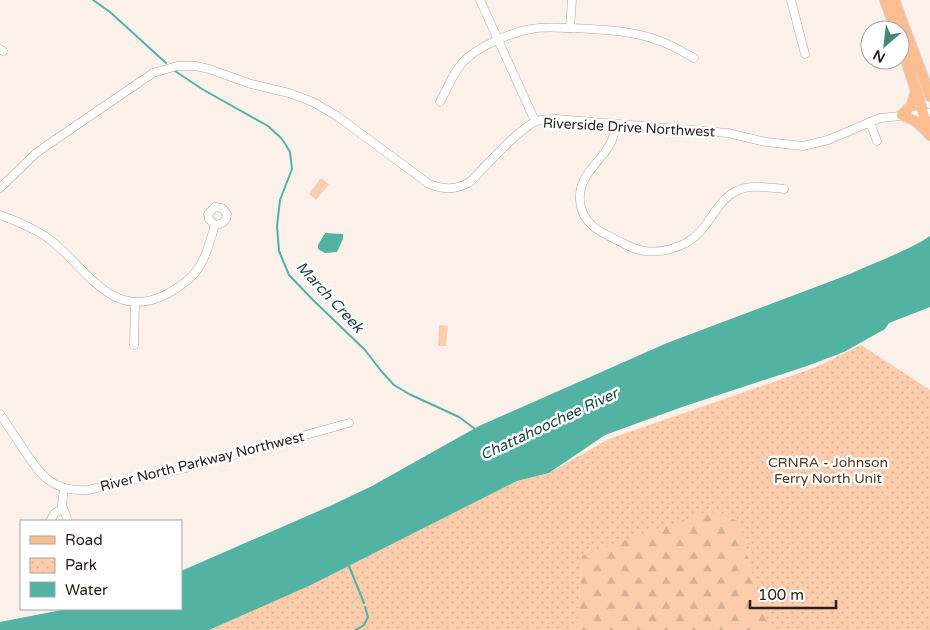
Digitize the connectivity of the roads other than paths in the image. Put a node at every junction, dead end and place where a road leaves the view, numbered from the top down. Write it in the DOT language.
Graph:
graph roads {
  1 [pos="480,0"];
  2 [pos="572,0"];
  3 [pos="791,0"];
  4 [pos="885,0"];
  5 [pos="894,0"];
  6 [pos="892,20"];
  7 [pos="570,28"];
  8 [pos="498,40"];
  9 [pos="805,54"];
  10 [pos="694,58"];
  11 [pos="910,70"];
  12 [pos="916,89"];
  13 [pos="930,96"];
  14 [pos="440,102"];
  15 [pos="927,113"];
  16 [pos="903,115"];
  17 [pos="535,121"];
  18 [pos="870,122"];
  19 [pos="614,125"];
  20 [pos="930,134"];
  21 [pos="878,141"];
  22 [pos="0,188"];
  23 [pos="784,189"];
  24 [pos="0,215"];
  25 [pos="215,225"];
  26 [pos="135,302"];
  27 [pos="134,345"];
  28 [pos="0,414"];
  29 [pos="349,423"];
  30 [pos="64,488"];
  31 [pos="62,509"];
  32 [pos="51,520"];
  33 [pos="68,520"];
  1 -- 8 [label="street"];
  2 -- 7 [label="street"];
  3 -- 9 [label="street"];
  4 -- 6 [label="main road"];
  5 -- 13 [label="main road"];
  7 -- 8 [label="street"];
  7 -- 10 [label="street"];
  8 -- 14 [label="street"];
  8 -- 17 [label="street"];
  11 -- 12 [label="main road"];
  12 -- 15 [label="main road"];
  12 -- 16 [label="main road"];
  15 -- 16 [label="street, Riverside Drive Northwest"];
  15 -- 20 [label="main road"];
  16 -- 18 [label="street, Riverside Drive Northwest"];
  16 -- 20 [label="main road"];
  17 -- 19 [label="street, Riverside Drive Northwest"];
  17 -- 22 [label="street, Riverside Drive Northwest"];
  18 -- 19 [label="street, Riverside Drive Northwest"];
  18 -- 21 [label="street"];
  19 -- 23 [label="street"];
  24 -- 26 [label="street"];
  25 -- 26 [label="street"];
  26 -- 27 [label="street"];
  28 -- 30 [label="street, River North Parkway Northwest"];
  29 -- 30 [label="street, River North Parkway Northwest"];
  30 -- 31 [label="street"];
  31 -- 32 [label="street"];
  31 -- 33 [label="street"];
}
